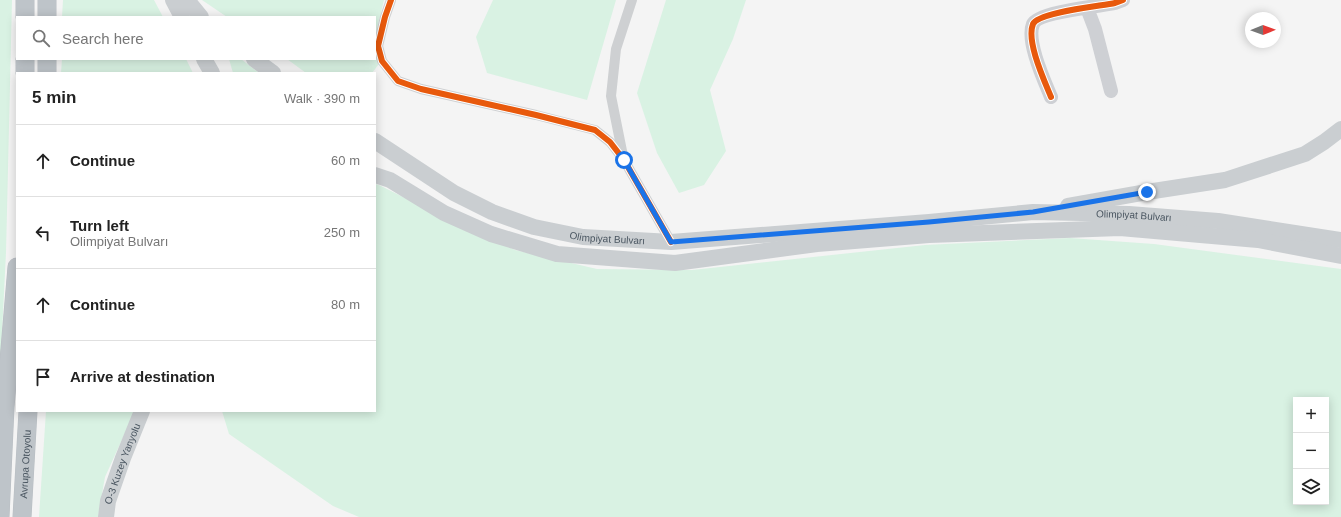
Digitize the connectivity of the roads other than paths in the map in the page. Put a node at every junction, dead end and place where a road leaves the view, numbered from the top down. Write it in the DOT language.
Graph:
graph roads {
  1 [pos="25,0"];
  2 [pos="47,0"];
  3 [pos="173,0"];
  4 [pos="187,0"];
  5 [pos="391,0"];
  6 [pos="632,0"];
  7 [pos="1123,0"];
  8 [pos="1088,8"];
  9 [pos="25,16"];
  10 [pos="47,16"];
  11 [pos="181,16"];
  12 [pos="200,16"];
  13 [pos="25,60"];
  14 [pos="47,60"];
  15 [pos="205,60"];
  16 [pos="255,60"];
  17 [pos="25,72"];
  18 [pos="47,72"];
  19 [pos="211,72"];
  20 [pos="272,72"];
  21 [pos="1111,91"];
  22 [pos="1051,97"];
  23 [pos="1341,129"];
  24 [pos="376,142"];
  25 [pos="624,160"];
  26 [pos="376,175"];
  27 [pos="1033,212"];
  28 [pos="1341,240"];
  29 [pos="671,242"];
  30 [pos="1341,256"];
  31 [pos="16,279"];
  32 [pos="28,412"];
  33 [pos="142,412"];
  34 [pos="0,517"];
  35 [pos="22,517"];
  36 [pos="106,517"];
  1 -- 9 [label="highway"];
  2 -- 10 [label="highway"];
  3 -- 11 [label="main road"];
  4 -- 12 [label="main road"];
  5 -- 25 [label="street"];
  6 -- 25 [label="street"];
  7 -- 8 [label="street"];
  8 -- 21 [label="street"];
  8 -- 22 [label="street"];
  13 -- 17 [label="highway"];
  14 -- 18 [label="highway"];
  15 -- 19 [label="main road"];
  16 -- 20 [label="main road"];
  23 -- 27 [label="main road"];
  24 -- 29 [label="main road, Olimpiyat Bulvarı"];
  25 -- 29 [label="street"];
  26 -- 30 [label="main road, Olimpiyat Bulvarı"];
  27 -- 28 [label="main road, Olimpiyat Bulvarı"];
  27 -- 29 [label="main road, Olimpiyat Bulvarı"];
  31 -- 34 [label="highway"];
  32 -- 35 [label="highway, Avrupa Otoyolu"];
  33 -- 36 [label="main road, O-3 Kuzey Yanyolu"];
}
